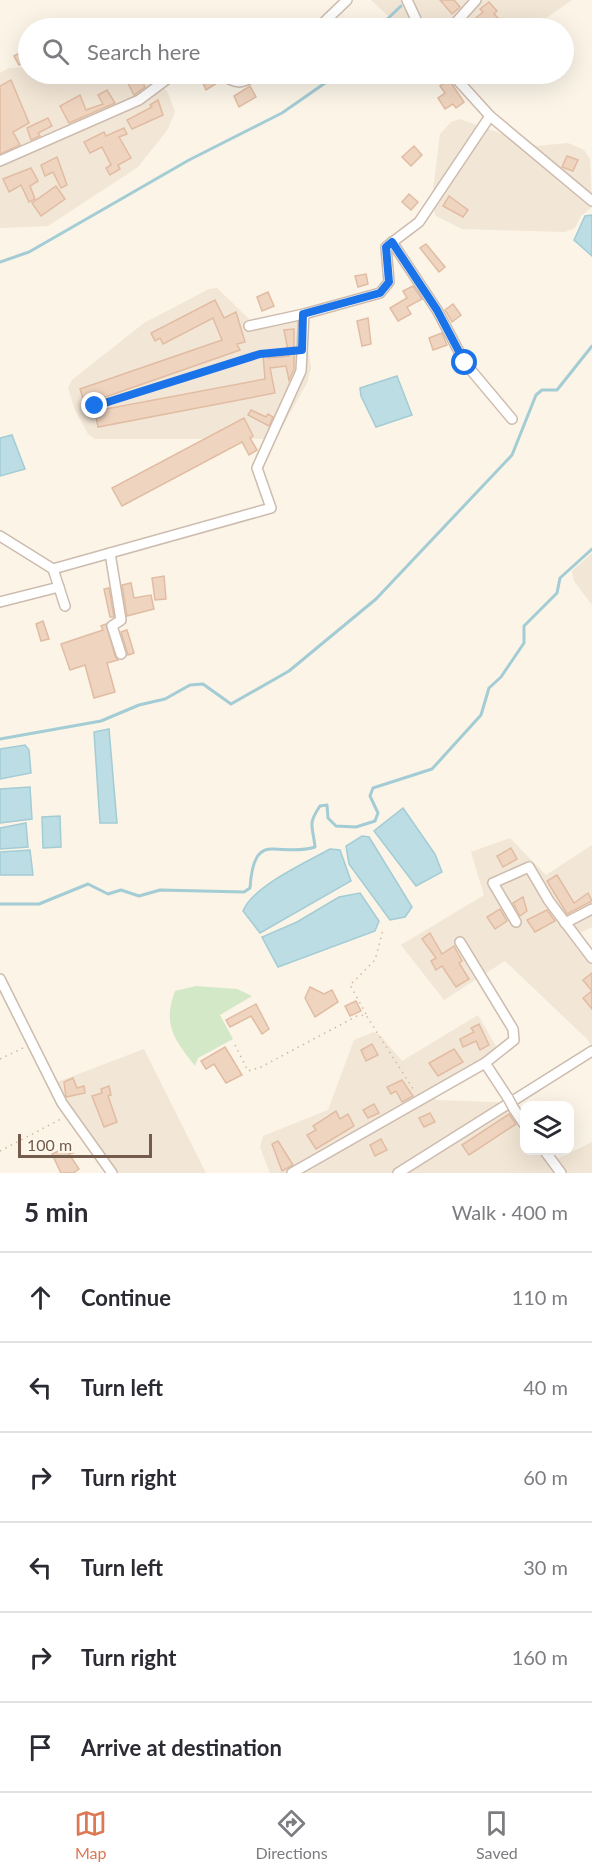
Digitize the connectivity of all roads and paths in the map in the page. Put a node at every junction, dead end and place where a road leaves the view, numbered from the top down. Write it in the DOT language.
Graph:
graph roads {
  1 [pos="347,0"];
  2 [pos="407,0"];
  3 [pos="476,0"];
  4 [pos="328,18"];
  5 [pos="415,18"];
  6 [pos="460,18"];
  7 [pos="161,84"];
  8 [pos="461,84"];
  9 [pos="490,117"];
  10 [pos="0,161"];
  11 [pos="592,201"];
  12 [pos="392,242"];
  13 [pos="303,314"];
  14 [pos="249,326"];
  15 [pos="302,350"];
  16 [pos="95,406"];
  17 [pos="512,419"];
  18 [pos="0,536"];
  19 [pos="110,553"];
  20 [pos="53,570"];
  21 [pos="59,586"];
  22 [pos="0,602"];
  23 [pos="65,606"];
  24 [pos="121,654"];
  25 [pos="592,909"];
  26 [pos="516,922"];
  27 [pos="566,923"];
  28 [pos="383,930"];
  29 [pos="460,942"];
  30 [pos="592,958"];
  31 [pos="0,979"];
  32 [pos="366,1015"];
  33 [pos="31,1043"];
  34 [pos="235,1046"];
  35 [pos="592,1051"];
  36 [pos="0,1059"];
  37 [pos="485,1063"];
  38 [pos="419,1101"];
  39 [pos="70,1114"];
  40 [pos="520,1117"];
  41 [pos="0,1150"];
  42 [pos="548,1155"];
  43 [pos="112,1173"];
  44 [pos="292,1173"];
  45 [pos="398,1173"];
  46 [pos="561,1173"];
  1 -- 4 [label="street"];
  2 -- 5 [label="street"];
  3 -- 6 [label="street"];
  7 -- 10 [label="street"];
  8 -- 9 [label="street"];
  9 -- 11 [label="street"];
  9 -- 12 [label="street"];
  12 -- 13 [label="street"];
  12 -- 17 [label="street"];
  13 -- 14 [label="street"];
  13 -- 15 [label="street"];
  15 -- 16 [label="path"];
  15 -- 19 [label="street"];
  18 -- 20 [label="street"];
  19 -- 20 [label="street"];
  19 -- 24 [label="street"];
  20 -- 21 [label="street"];
  21 -- 22 [label="street"];
  21 -- 23 [label="street"];
  25 -- 27 [label="street"];
  26 -- 27 [label="street"];
  27 -- 30 [label="street"];
  28 -- 32 [label="path"];
  29 -- 37 [label="street"];
  31 -- 33 [label="street"];
  32 -- 34 [label="path"];
  32 -- 38 [label="path"];
  33 -- 36 [label="path"];
  33 -- 39 [label="street"];
  35 -- 45 [label="street"];
  37 -- 38 [label="street"];
  37 -- 40 [label="street, bridge"];
  38 -- 44 [label="street"];
  39 -- 41 [label="path"];
  39 -- 43 [label="street"];
  42 -- 46 [label="street"];
}
